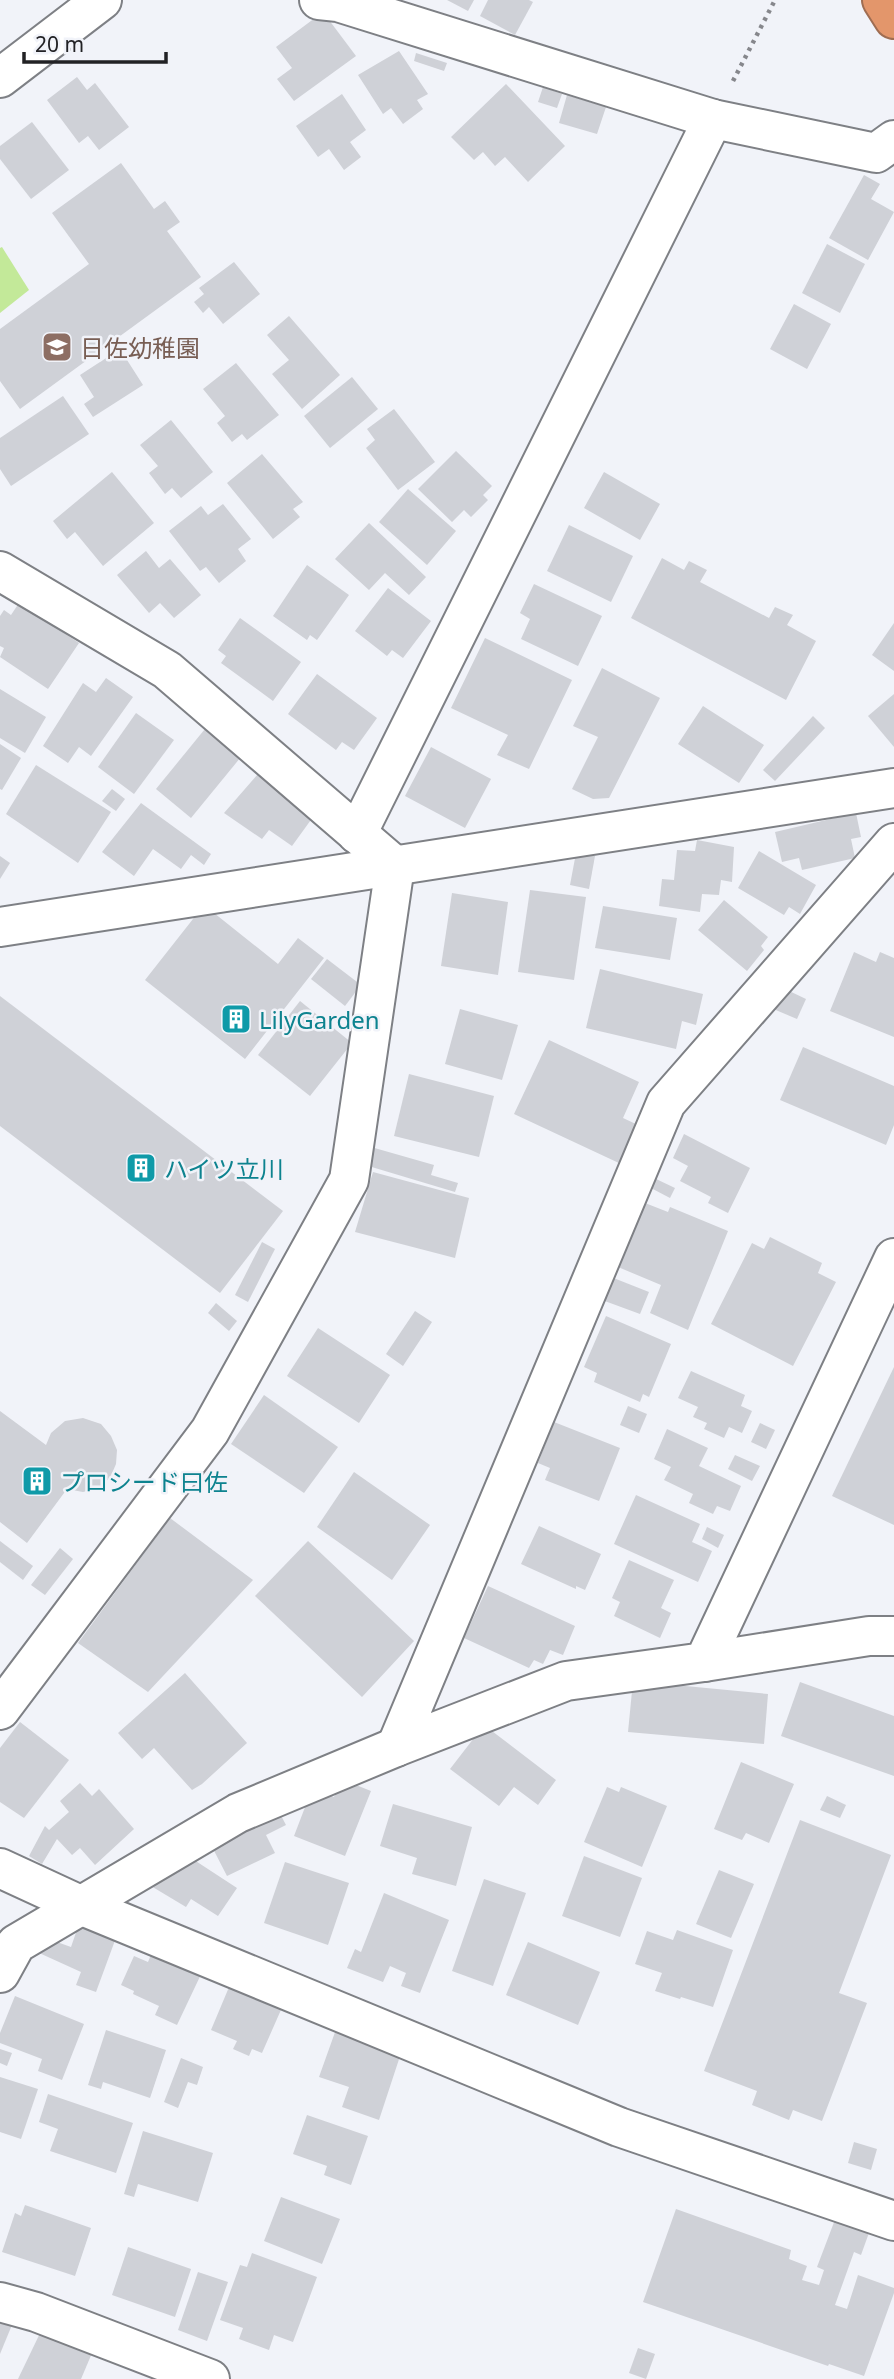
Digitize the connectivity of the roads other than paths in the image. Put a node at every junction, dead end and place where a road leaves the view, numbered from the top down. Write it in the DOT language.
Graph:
graph roads {
  1 [pos="102,0"];
  2 [pos="319,0"];
  3 [pos="882,0"];
  4 [pos="894,19"];
  5 [pos="0,78"];
  6 [pos="713,119"];
  7 [pos="894,140"];
  8 [pos="0,572"];
  9 [pos="894,788"];
  10 [pos="357,834"];
  11 [pos="894,844"];
  12 [pos="395,866"];
  13 [pos="0,928"];
  14 [pos="894,1258"];
  15 [pos="894,1636"];
  16 [pos="704,1662"];
  17 [pos="0,1710"];
  18 [pos="396,1747"];
  19 [pos="0,1868"];
  20 [pos="80,1905"];
  21 [pos="0,1973"];
  22 [pos="894,2221"];
  23 [pos="0,2302"];
  24 [pos="210,2379"];
  1 -- 5 [label="street"];
  2 -- 6 [label="street"];
  3 -- 4 [label="highway"];
  6 -- 7 [label="street"];
  6 -- 10 [label="street"];
  8 -- 10 [label="street"];
  9 -- 12 [label="street"];
  10 -- 12 [label="street"];
  11 -- 18 [label="street"];
  12 -- 13 [label="street"];
  12 -- 17 [label="street"];
  14 -- 16 [label="street"];
  15 -- 16 [label="street"];
  16 -- 18 [label="street"];
  18 -- 20 [label="street"];
  19 -- 20 [label="street"];
  20 -- 21 [label="street"];
  20 -- 22 [label="street"];
  23 -- 24 [label="street"];
}
